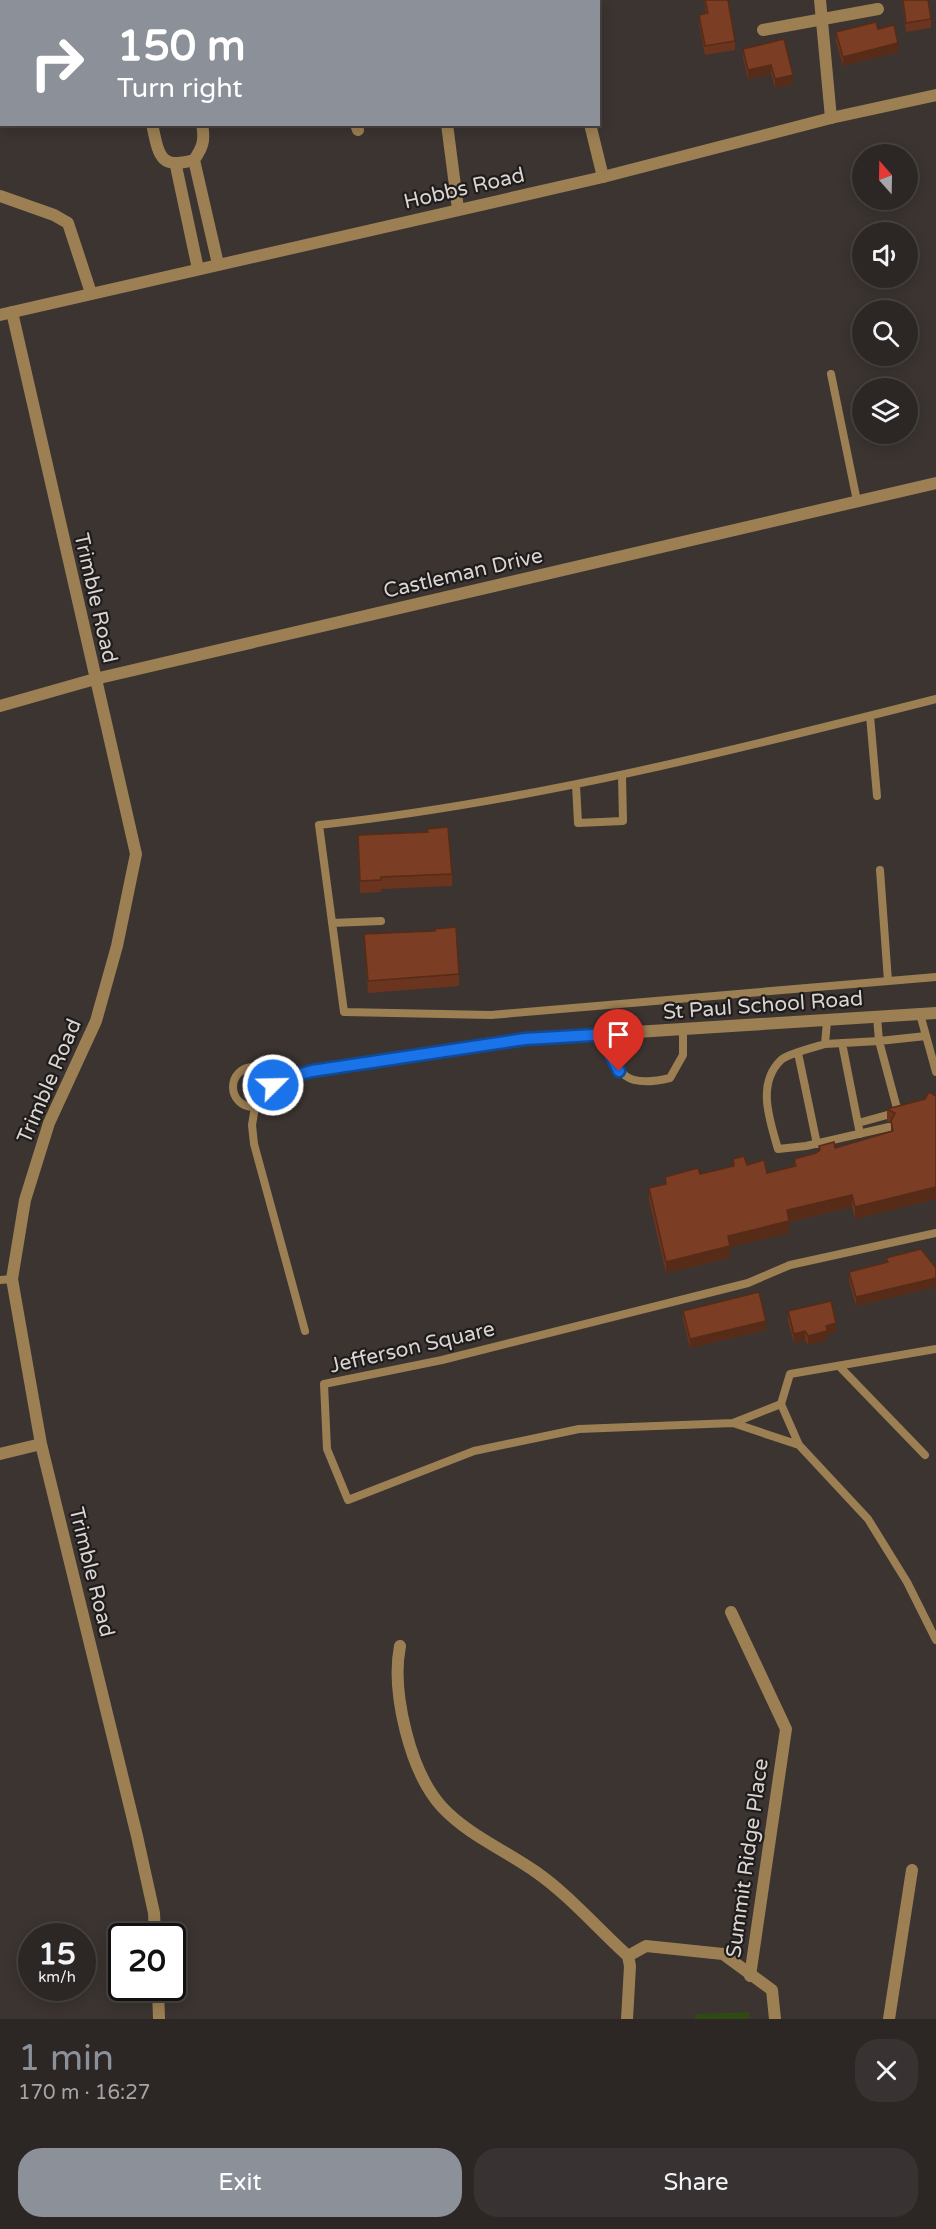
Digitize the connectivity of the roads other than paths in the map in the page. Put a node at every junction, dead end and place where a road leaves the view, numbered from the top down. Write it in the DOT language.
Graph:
graph roads {
  1 [pos="820,0"];
  2 [pos="878,9"];
  3 [pos="821,22"];
  4 [pos="763,30"];
  5 [pos="936,95"];
  6 [pos="831,118"];
  7 [pos="153,126"];
  8 [pos="202,126"];
  9 [pos="447,126"];
  10 [pos="590,126"];
  11 [pos="194,160"];
  12 [pos="176,166"];
  13 [pos="603,177"];
  14 [pos="0,196"];
  15 [pos="458,209"];
  16 [pos="218,264"];
  17 [pos="198,269"];
  18 [pos="92,293"];
  19 [pos="6,313"];
  20 [pos="831,374"];
  21 [pos="936,483"];
  22 [pos="857,501"];
  23 [pos="95,679"];
  24 [pos="936,699"];
  25 [pos="0,706"];
  26 [pos="870,716"];
  27 [pos="622,776"];
  28 [pos="576,785"];
  29 [pos="877,796"];
  30 [pos="880,870"];
  31 [pos="381,921"];
  32 [pos="332,923"];
  33 [pos="936,977"];
  34 [pos="888,981"];
  35 [pos="936,1013"];
  36 [pos="920,1014"];
  37 [pos="877,1017"];
  38 [pos="827,1020"];
  39 [pos="683,1030"];
  40 [pos="611,1034"];
  41 [pos="926,1036"];
  42 [pos="879,1041"];
  43 [pos="842,1043"];
  44 [pos="825,1044"];
  45 [pos="798,1053"];
  46 [pos="936,1072"];
  47 [pos="272,1082"];
  48 [pos="255,1107"];
  49 [pos="858,1123"];
  50 [pos="889,1127"];
  51 [pos="860,1134"];
  52 [pos="817,1144"];
  53 [pos="936,1233"];
  54 [pos="6,1279"];
  55 [pos="305,1331"];
  56 [pos="936,1349"];
  57 [pos="838,1366"];
  58 [pos="781,1404"];
  59 [pos="733,1423"];
  60 [pos="41,1444"];
  61 [pos="799,1445"];
  62 [pos="0,1454"];
  63 [pos="925,1455"];
  64 [pos="731,1612"];
  65 [pos="936,1640"];
  66 [pos="400,1646"];
  67 [pos="912,1870"];
  68 [pos="154,1923"];
  69 [pos="628,1956"];
  70 [pos="750,1976"];
  71 [pos="158,2001"];
  72 [pos="159,2019"];
  73 [pos="627,2019"];
  74 [pos="776,2019"];
  75 [pos="889,2019"];
  1 -- 3 [label="street"];
  2 -- 3 [label="street"];
  3 -- 4 [label="street"];
  3 -- 6 [label="street"];
  5 -- 6 [label="street, Hobbs Road"];
  6 -- 13 [label="street, Hobbs Road"];
  7 -- 12 [label="street"];
  8 -- 11 [label="street"];
  9 -- 15 [label="street"];
  10 -- 13 [label="street"];
  11 -- 12 [label="street"];
  11 -- 16 [label="street"];
  12 -- 17 [label="street"];
  13 -- 15 [label="street, Hobbs Road"];
  14 -- 18 [label="street"];
  15 -- 16 [label="street, Hobbs Road"];
  16 -- 17 [label="street, Hobbs Road"];
  17 -- 18 [label="street, Hobbs Road"];
  18 -- 19 [label="street, Hobbs Road"];
  19 -- 23 [label="street, Trimble Road"];
  20 -- 22 [label="lane"];
  21 -- 22 [label="street, Castleman Drive"];
  22 -- 23 [label="street, Castleman Drive"];
  23 -- 25 [label="street, Castleman Drive"];
  23 -- 54 [label="street, Trimble Road"];
  24 -- 26 [label="lane"];
  26 -- 27 [label="lane"];
  26 -- 29 [label="lane"];
  27 -- 28 [label="lane"];
  27 -- 28 [label="lane"];
  28 -- 32 [label="lane"];
  30 -- 34 [label="lane"];
  31 -- 32 [label="lane"];
  32 -- 34 [label="lane"];
  33 -- 34 [label="lane"];
  35 -- 36 [label="street, St Paul School Road"];
  36 -- 37 [label="street, St Paul School Road"];
  36 -- 41 [label="lane"];
  37 -- 38 [label="street, St Paul School Road"];
  37 -- 42 [label="lane"];
  38 -- 39 [label="street, St Paul School Road"];
  38 -- 44 [label="lane"];
  39 -- 40 [label="street, St Paul School Road"];
  39 -- 40 [label="lane"];
  40 -- 47 [label="street, St Paul School Road"];
  41 -- 42 [label="lane"];
  41 -- 46 [label="lane"];
  42 -- 43 [label="lane"];
  42 -- 49 [label="lane"];
  43 -- 44 [label="lane"];
  43 -- 49 [label="lane"];
  44 -- 45 [label="lane"];
  45 -- 52 [label="lane"];
  45 -- 52 [label="lane"];
  47 -- 48 [label="lane"];
  47 -- 48 [label="lane"];
  48 -- 55 [label="lane"];
  49 -- 51 [label="lane"];
  50 -- 51 [label="lane"];
  51 -- 52 [label="lane"];
  53 -- 59 [label="lane, Jefferson Square"];
  54 -- 60 [label="street, Trimble Road"];
  56 -- 57 [label="lane"];
  57 -- 58 [label="lane"];
  57 -- 63 [label="lane"];
  58 -- 59 [label="lane, Jefferson Square"];
  58 -- 61 [label="lane, Jefferson Square"];
  59 -- 61 [label="lane, Jefferson Square"];
  60 -- 62 [label="street"];
  60 -- 68 [label="street, Trimble Road"];
  61 -- 65 [label="lane, Jefferson Square"];
  64 -- 70 [label="street, Summit Ridge Place"];
  66 -- 69 [label="street"];
  67 -- 75 [label="street"];
  69 -- 70 [label="street, Summit Ridge Place"];
  69 -- 73 [label="street"];
  70 -- 74 [label="street"];
  71 -- 72 [label="street"];
}
